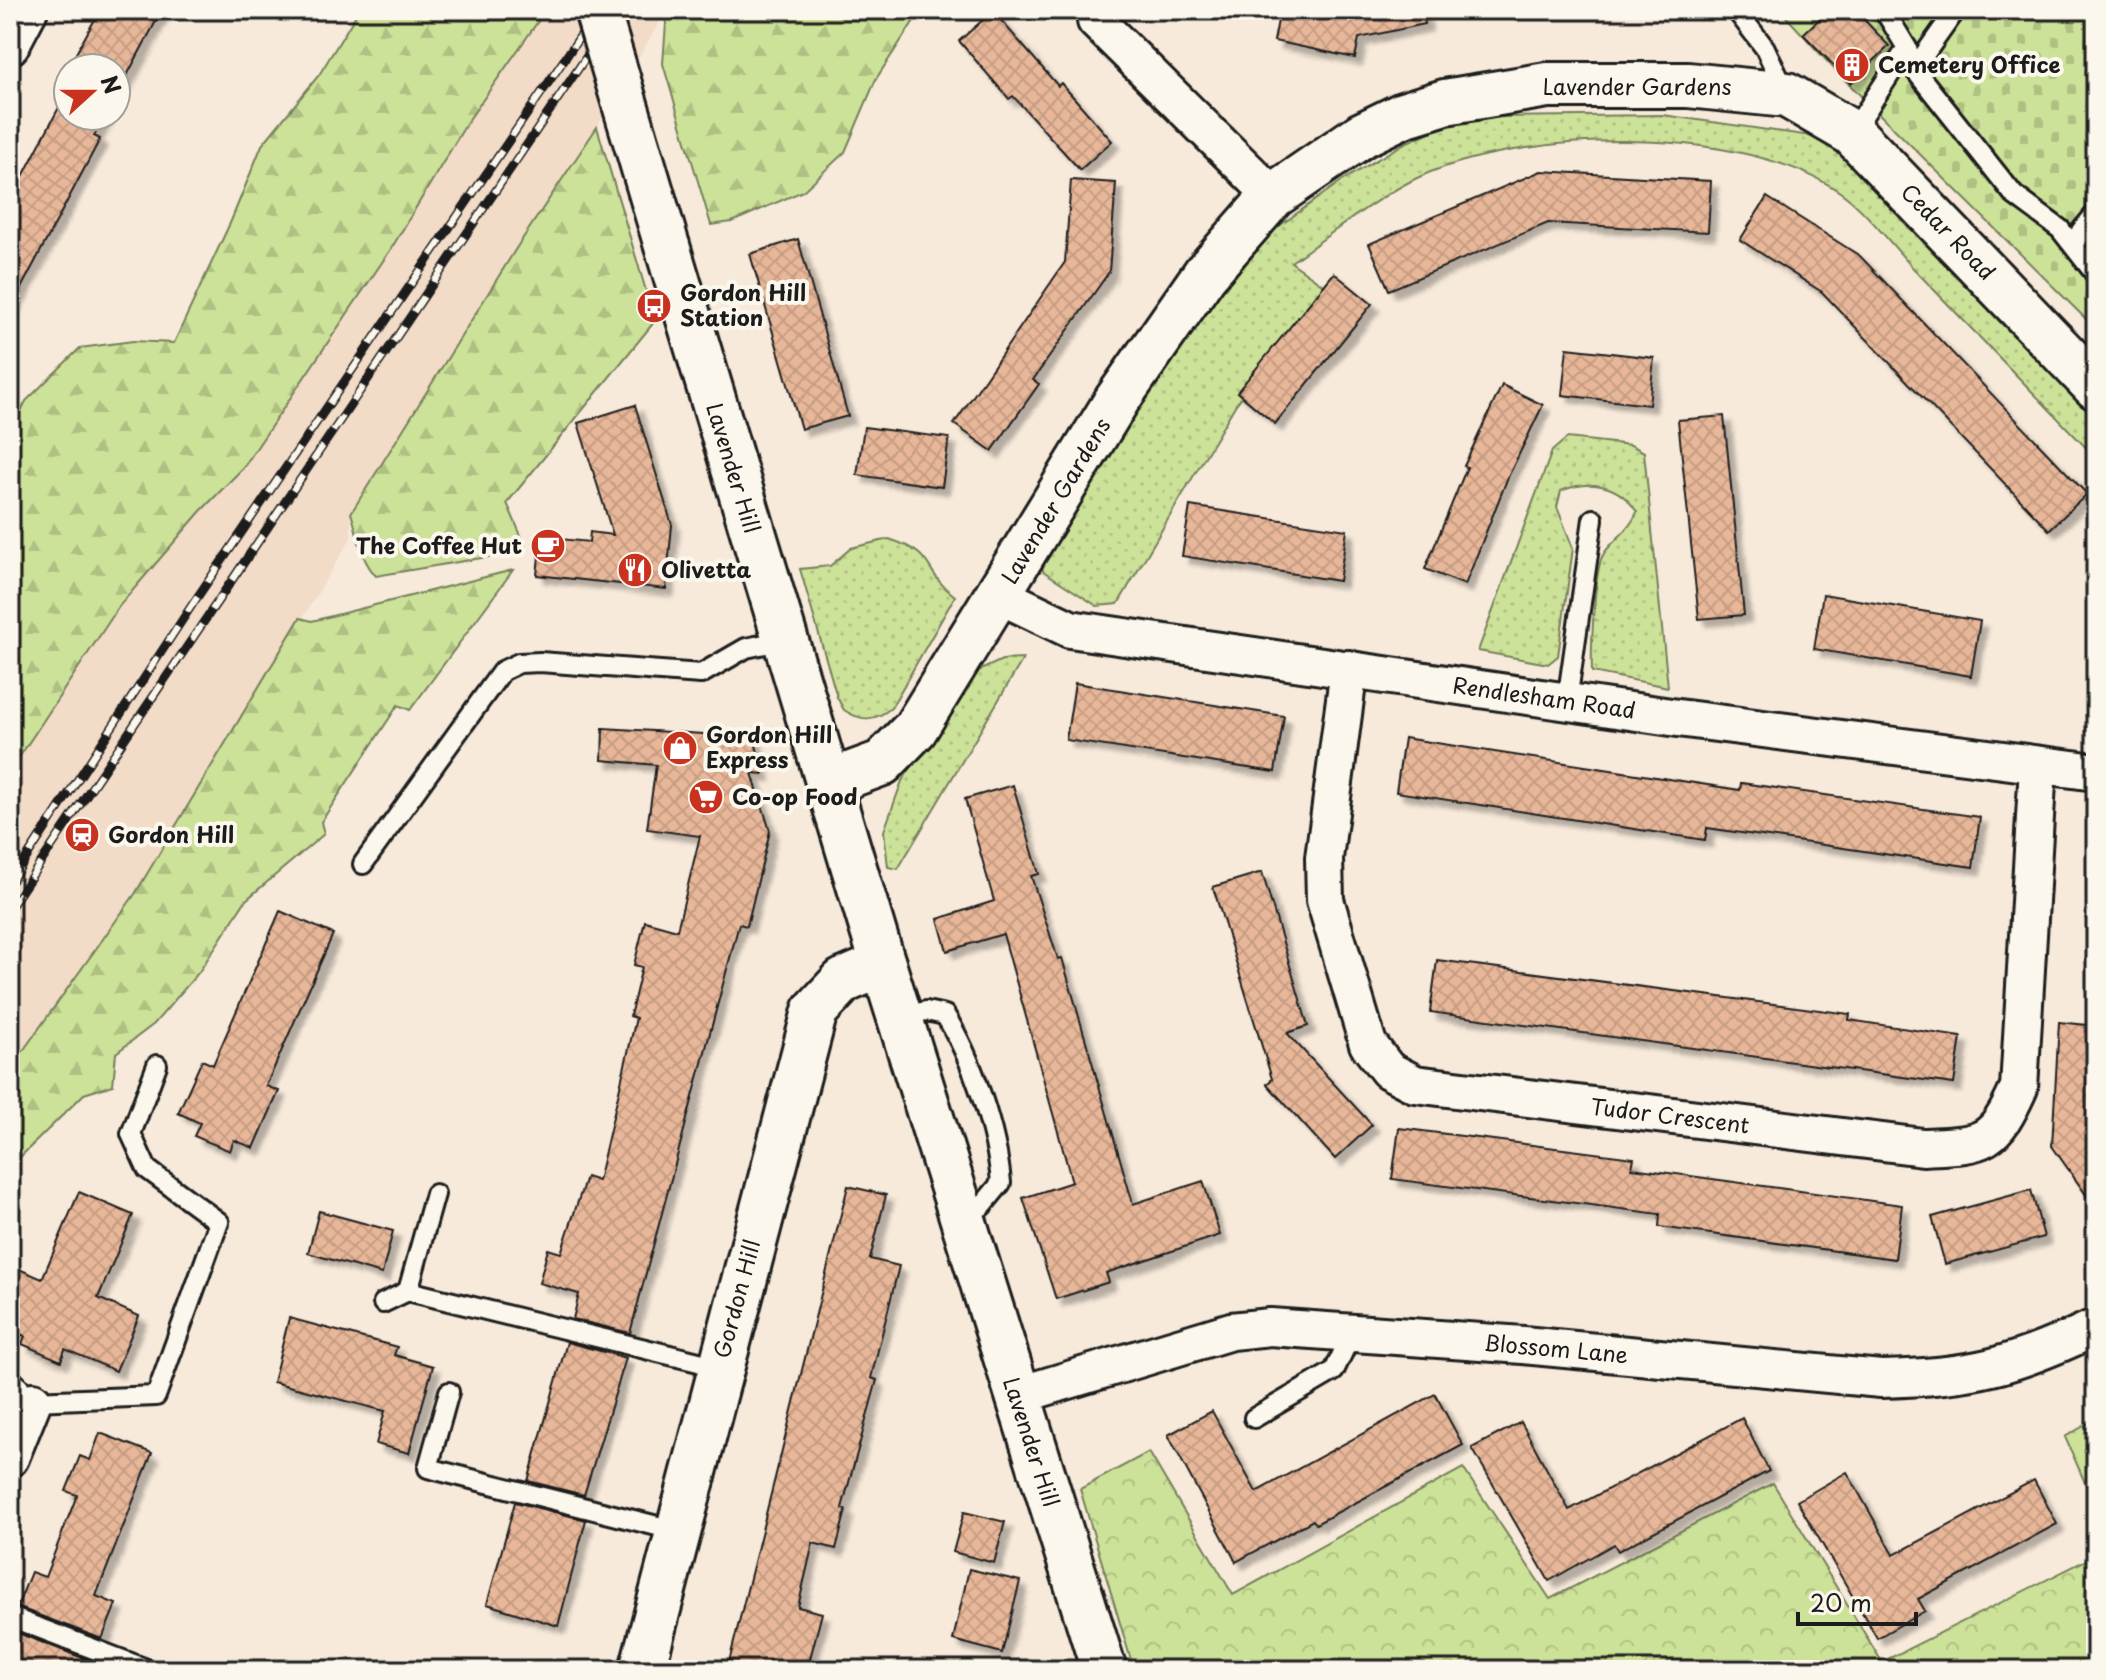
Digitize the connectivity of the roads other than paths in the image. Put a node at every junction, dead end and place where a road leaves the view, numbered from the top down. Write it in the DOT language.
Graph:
graph roads {
  1 [pos="29,10"];
  2 [pos="597,10"];
  3 [pos="1736,10"];
  4 [pos="1884,10"];
  5 [pos="1956,10"];
  6 [pos="1096,21"];
  7 [pos="10,46"];
  8 [pos="1907,48"];
  9 [pos="1914,69"];
  10 [pos="1787,95"];
  11 [pos="1852,133"];
  12 [pos="1273,196"];
  13 [pos="2096,213"];
  14 [pos="2076,247"];
  15 [pos="2096,275"];
  16 [pos="2096,387"];
  17 [pos="1593,519"];
  18 [pos="999,595"];
  19 [pos="784,640"];
  20 [pos="1349,669"];
  21 [pos="1567,701"];
  22 [pos="2038,766"];
  23 [pos="2096,772"];
  24 [pos="828,783"];
  25 [pos="363,864"];
  26 [pos="883,964"];
  27 [pos="157,1065"];
  28 [pos="435,1194"];
  29 [pos="408,1291"];
  30 [pos="383,1303"];
  31 [pos="2096,1327"];
  32 [pos="1353,1331"];
  33 [pos="719,1367"];
  34 [pos="22,1390"];
  35 [pos="449,1392"];
  36 [pos="1016,1396"];
  37 [pos="1254,1418"];
  38 [pos="10,1458"];
  39 [pos="677,1531"];
  40 [pos="10,1617"];
  41 [pos="149,1670"];
  42 [pos="642,1670"];
  43 [pos="1104,1670"];
  1 -- 7 [label="street"];
  2 -- 19 [label="street, Lavender Hill, bridge"];
  3 -- 10 [label="lane"];
  4 -- 8 [label="lane"];
  5 -- 9 [label="lane"];
  6 -- 12 [label="street"];
  8 -- 9 [label="lane"];
  8 -- 11 [label="lane"];
  9 -- 14 [label="lane"];
  10 -- 11 [label="street, Cedar Road"];
  10 -- 12 [label="street, Lavender Gardens"];
  11 -- 16 [label="street, Cedar Road"];
  12 -- 18 [label="street, Lavender Gardens"];
  13 -- 14 [label="lane"];
  14 -- 15 [label="lane"];
  17 -- 21 [label="lane"];
  18 -- 20 [label="street, Rendlesham Road"];
  18 -- 24 [label="street, Lavender Gardens"];
  19 -- 24 [label="street, Lavender Hill"];
  19 -- 25 [label="lane"];
  20 -- 21 [label="street, Rendlesham Road"];
  20 -- 22 [label="street, Tudor Crescent"];
  21 -- 22 [label="street, Rendlesham Road"];
  22 -- 23 [label="street, Rendlesham Road"];
  24 -- 26 [label="street, Lavender Hill"];
  26 -- 33 [label="street, Gordon Hill"];
  26 -- 36 [label="street, Lavender Hill"];
  27 -- 34 [label="lane"];
  28 -- 29 [label="lane"];
  29 -- 30 [label="lane"];
  29 -- 33 [label="lane"];
  31 -- 32 [label="street, Blossom Lane"];
  32 -- 36 [label="street, Blossom Lane"];
  32 -- 37 [label="lane"];
  33 -- 39 [label="street, Gordon Hill"];
  34 -- 38 [label="street"];
  35 -- 39 [label="lane"];
  36 -- 43 [label="street, Lavender Hill"];
  39 -- 42 [label="street, Gordon Hill"];
  40 -- 41 [label="lane"];
}
